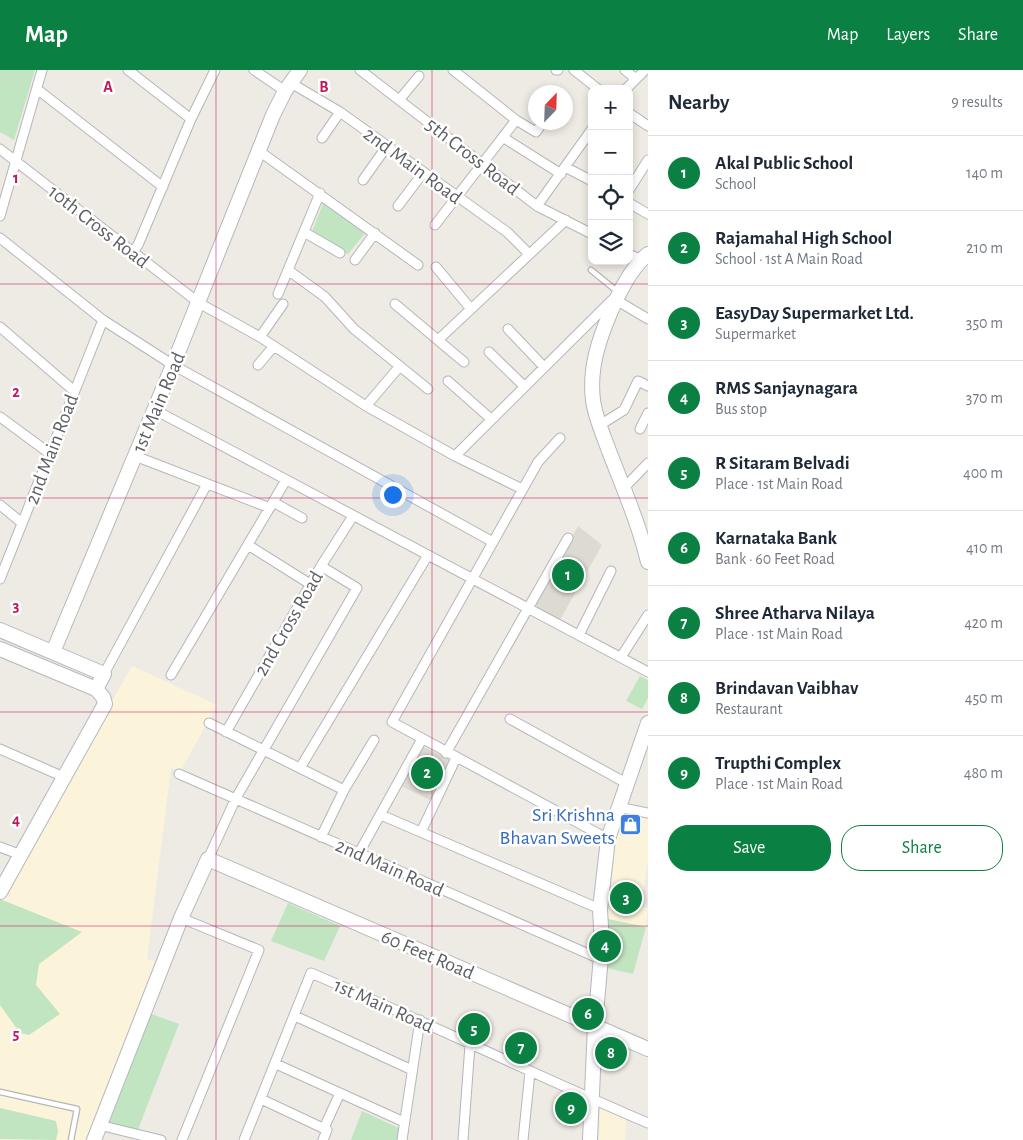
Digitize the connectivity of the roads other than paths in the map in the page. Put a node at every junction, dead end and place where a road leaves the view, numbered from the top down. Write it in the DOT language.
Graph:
graph roads {
  1 [pos="42,70"];
  2 [pos="128,70"];
  3 [pos="215,70"];
  4 [pos="254,70"];
  5 [pos="300,70"];
  6 [pos="360,70"];
  7 [pos="453,70"];
  8 [pos="574,70"];
  9 [pos="625,70"];
  10 [pos="647,70"];
  11 [pos="418,76"];
  12 [pos="636,79"];
  13 [pos="593,85"];
  14 [pos="630,85"];
  15 [pos="288,87"];
  16 [pos="37,89"];
  17 [pos="400,99"];
  18 [pos="340,112"];
  19 [pos="633,116"];
  20 [pos="191,119"];
  21 [pos="516,120"];
  22 [pos="648,126"];
  23 [pos="528,127"];
  24 [pos="591,130"];
  25 [pos="322,138"];
  26 [pos="504,138"];
  27 [pos="387,146"];
  28 [pos="0,149"];
  29 [pos="259,151"];
  30 [pos="16,160"];
  31 [pos="648,160"];
  32 [pos="483,165"];
  33 [pos="563,171"];
  34 [pos="424,173"];
  35 [pos="363,180"];
  36 [pos="588,180"];
  37 [pos="633,184"];
  38 [pos="163,187"];
  39 [pos="320,193"];
  40 [pos="457,198"];
  41 [pos="633,205"];
  42 [pos="398,206"];
  43 [pos="537,206"];
  44 [pos="648,213"];
  45 [pos="0,216"];
  46 [pos="566,220"];
  47 [pos="435,225"];
  48 [pos="304,232"];
  49 [pos="588,232"];
  50 [pos="376,233"];
  51 [pos="0,238"];
  52 [pos="132,253"];
  53 [pos="340,253"];
  54 [pos="529,254"];
  55 [pos="642,257"];
  56 [pos="355,260"];
  57 [pos="418,265"];
  58 [pos="436,268"];
  59 [pos="288,270"];
  60 [pos="591,270"];
  61 [pos="278,294"];
  62 [pos="618,296"];
  63 [pos="199,303"];
  64 [pos="283,304"];
  65 [pos="395,304"];
  66 [pos="471,309"];
  67 [pos="648,319"];
  68 [pos="103,320"];
  69 [pos="0,327"];
  70 [pos="508,330"];
  71 [pos="260,337"];
  72 [pos="438,340"];
  73 [pos="274,346"];
  74 [pos="489,352"];
  75 [pos="464,362"];
  76 [pos="258,365"];
  77 [pos="173,366"];
  78 [pos="400,366"];
  79 [pos="544,368"];
  80 [pos="448,381"];
  81 [pos="524,386"];
  82 [pos="648,386"];
  83 [pos="428,388"];
  84 [pos="73,390"];
  85 [pos="366,406"];
  86 [pos="155,410"];
  87 [pos="648,413"];
  88 [pos="0,417"];
  89 [pos="491,419"];
  90 [pos="600,425"];
  91 [pos="640,429"];
  92 [pos="560,438"];
  93 [pos="49,453"];
  94 [pos="136,456"];
  95 [pos="454,456"];
  96 [pos="648,463"];
  97 [pos="286,480"];
  98 [pos="207,484"];
  99 [pos="623,489"];
  100 [pos="522,490"];
  101 [pos="0,505"];
  102 [pos="272,505"];
  103 [pos="353,516"];
  104 [pos="302,518"];
  105 [pos="22,523"];
  106 [pos="568,538"];
  107 [pos="645,538"];
  108 [pos="493,542"];
  109 [pos="248,545"];
  110 [pos="428,555"];
  111 [pos="648,562"];
  112 [pos="321,566"];
  113 [pos="611,570"];
  114 [pos="472,578"];
  115 [pos="0,579"];
  116 [pos="310,584"];
  117 [pos="529,608"];
  118 [pos="648,615"];
  119 [pos="0,630"];
  120 [pos="579,635"];
  121 [pos="0,649"];
  122 [pos="53,652"];
  123 [pos="621,658"];
  124 [pos="648,672"];
  125 [pos="104,674"];
  126 [pos="171,675"];
  127 [pos="96,689"];
  128 [pos="510,719"];
  129 [pos="648,722"];
  130 [pos="209,723"];
  131 [pos="226,732"];
  132 [pos="422,739"];
  133 [pos="374,740"];
  134 [pos="644,745"];
  135 [pos="0,749"];
  136 [pos="264,752"];
  137 [pos="446,753"];
  138 [pos="456,758"];
  139 [pos="300,768"];
  140 [pos="179,774"];
  141 [pos="66,778"];
  142 [pos="626,783"];
  143 [pos="344,790"];
  144 [pos="236,798"];
  145 [pos="618,807"];
  146 [pos="648,813"];
  147 [pos="381,815"];
  148 [pos="421,832"];
  149 [pos="321,837"];
  150 [pos="608,839"];
  151 [pos="0,846"];
  152 [pos="359,853"];
  153 [pos="21,855"];
  154 [pos="208,859"];
  155 [pos="0,892"];
  156 [pos="600,909"];
  157 [pos="181,918"];
  158 [pos="600,959"];
  159 [pos="295,1016"];
  160 [pos="420,1020"];
  161 [pos="595,1025"];
  162 [pos="470,1045"];
  163 [pos="648,1049"];
  164 [pos="276,1064"];
  165 [pos="412,1070"];
  166 [pos="530,1072"];
  167 [pos="0,1092"];
  168 [pos="340,1093"];
  169 [pos="261,1099"];
  170 [pos="592,1099"];
  171 [pos="404,1122"];
  172 [pos="648,1123"];
  173 [pos="99,1125"];
  174 [pos="324,1128"];
  175 [pos="70,1140"];
  176 [pos="94,1140"];
  177 [pos="161,1140"];
  178 [pos="182,1140"];
  179 [pos="244,1140"];
  180 [pos="323,1140"];
  181 [pos="402,1140"];
  182 [pos="464,1140"];
  183 [pos="523,1140"];
  184 [pos="590,1140"];
  1 -- 16 [label="street"];
  2 -- 20 [label="street"];
  3 -- 20 [label="street"];
  4 -- 15 [label="street, 2nd Main Road"];
  5 -- 15 [label="street, 1st Main Road"];
  6 -- 17 [label="street, 5th Cross Road"];
  7 -- 21 [label="street"];
  8 -- 13 [label="street"];
  9 -- 12 [label="street"];
  10 -- 12 [label="street"];
  11 -- 17 [label="street"];
  12 -- 14 [label="street"];
  15 -- 18 [label="street, 2nd Main Road"];
  15 -- 29 [label="street, 1st Main Road"];
  16 -- 30 [label="street"];
  16 -- 38 [label="street"];
  17 -- 32 [label="street, 5th Cross Road"];
  18 -- 25 [label="street"];
  18 -- 27 [label="street, 2nd Main Road"];
  19 -- 22 [label="street"];
  20 -- 38 [label="street"];
  21 -- 23 [label="street"];
  21 -- 26 [label="street"];
  24 -- 33 [label="street"];
  26 -- 32 [label="street"];
  26 -- 33 [label="street"];
  27 -- 34 [label="street, 2nd Main Road"];
  27 -- 35 [label="street"];
  28 -- 30 [label="street, 10th Cross Road"];
  29 -- 39 [label="street"];
  29 -- 63 [label="street, 1st Main Road"];
  30 -- 45 [label="street"];
  30 -- 52 [label="street, 10th Cross Road"];
  31 -- 37 [label="street"];
  32 -- 40 [label="street"];
  32 -- 43 [label="street, 5th Cross Road"];
  33 -- 36 [label="street"];
  33 -- 43 [label="street"];
  34 -- 40 [label="street, 2nd Main Road"];
  34 -- 42 [label="street"];
  38 -- 52 [label="street"];
  39 -- 48 [label="street"];
  39 -- 50 [label="street"];
  40 -- 47 [label="street"];
  40 -- 54 [label="street, 2nd Main Road"];
  41 -- 44 [label="street"];
  43 -- 46 [label="street, 5th Cross Road"];
  46 -- 49 [label="street, 5th Cross Road"];
  46 -- 54 [label="street"];
  48 -- 53 [label="street"];
  48 -- 59 [label="street"];
  50 -- 56 [label="street"];
  50 -- 57 [label="street"];
  51 -- 68 [label="street"];
  52 -- 63 [label="street, 10th Cross Road"];
  54 -- 66 [label="street"];
  55 -- 62 [label="street"];
  58 -- 66 [label="street"];
  59 -- 61 [label="street"];
  59 -- 78 [label="street"];
  60 -- 62 [label="lane"];
  62 -- 67 [label="street"];
  62 -- 79 [label="street"];
  62 -- 90 [label="street"];
  63 -- 71 [label="street, 10th Cross Road"];
  63 -- 77 [label="street, 1st Main Road"];
  64 -- 71 [label="street"];
  65 -- 72 [label="street"];
  66 -- 72 [label="street"];
  68 -- 77 [label="street"];
  68 -- 84 [label="street, 2nd Main Road"];
  69 -- 84 [label="street"];
  70 -- 79 [label="street"];
  71 -- 73 [label="street, 10th Cross Road"];
  72 -- 75 [label="street"];
  73 -- 76 [label="street"];
  73 -- 85 [label="street, 10th Cross Road"];
  74 -- 81 [label="street"];
  77 -- 86 [label="street, 1st Main Road"];
  77 -- 108 [label="street"];
  78 -- 83 [label="street"];
  78 -- 85 [label="street"];
  79 -- 81 [label="street"];
  80 -- 89 [label="street"];
  81 -- 89 [label="street"];
  82 -- 90 [label="street"];
  84 -- 93 [label="street, 2nd Main Road"];
  85 -- 95 [label="street, 10th Cross Road"];
  86 -- 94 [label="street, 1st Main Road"];
  86 -- 97 [label="street"];
  87 -- 91 [label="street"];
  88 -- 93 [label="street"];
  89 -- 95 [label="street"];
  90 -- 99 [label="street"];
  92 -- 100 [label="street"];
  93 -- 105 [label="street, 2nd Main Road"];
  94 -- 98 [label="street"];
  94 -- 122 [label="street, 1st Main Road"];
  95 -- 100 [label="street, 10th Cross Road"];
  96 -- 99 [label="street"];
  97 -- 102 [label="street"];
  97 -- 103 [label="street"];
  98 -- 102 [label="street"];
  98 -- 125 [label="street"];
  99 -- 107 [label="street"];
  100 -- 108 [label="street"];
  101 -- 105 [label="street"];
  102 -- 104 [label="street"];
  102 -- 109 [label="street"];
  103 -- 110 [label="street"];
  103 -- 112 [label="street, 2nd Cross Road"];
  105 -- 115 [label="street, 2nd Main Road"];
  106 -- 117 [label="street"];
  107 -- 111 [label="street"];
  108 -- 114 [label="street"];
  109 -- 116 [label="street"];
  109 -- 126 [label="street"];
  110 -- 114 [label="street"];
  110 -- 139 [label="street"];
  112 -- 116 [label="street, 2nd Cross Road"];
  112 -- 136 [label="street"];
  113 -- 120 [label="street"];
  114 -- 117 [label="street"];
  114 -- 132 [label="street"];
  116 -- 131 [label="street, 2nd Cross Road"];
  117 -- 120 [label="street"];
  117 -- 137 [label="street"];
  118 -- 123 [label="street"];
  119 -- 122 [label="street"];
  120 -- 123 [label="street"];
  121 -- 127 [label="street"];
  122 -- 125 [label="street"];
  123 -- 124 [label="street"];
  125 -- 127 [label="street"];
  127 -- 141 [label="street"];
  128 -- 142 [label="street"];
  129 -- 134 [label="street"];
  130 -- 131 [label="street"];
  131 -- 136 [label="street"];
  132 -- 137 [label="street"];
  132 -- 147 [label="street"];
  133 -- 143 [label="street"];
  134 -- 142 [label="street"];
  135 -- 141 [label="street"];
  136 -- 139 [label="street"];
  136 -- 144 [label="street"];
  137 -- 138 [label="street"];
  138 -- 148 [label="street"];
  138 -- 150 [label="street"];
  139 -- 143 [label="street"];
  140 -- 144 [label="street, 2nd Main Road"];
  141 -- 153 [label="street"];
  142 -- 145 [label="street"];
  143 -- 149 [label="street"];
  144 -- 149 [label="street, 2nd Main Road"];
  144 -- 154 [label="street"];
  145 -- 146 [label="street"];
  145 -- 150 [label="street"];
  147 -- 148 [label="street"];
  147 -- 152 [label="street"];
  148 -- 156 [label="street"];
  149 -- 152 [label="street, 2nd Main Road"];
  150 -- 156 [label="street"];
  151 -- 153 [label="street"];
  152 -- 158 [label="street, 2nd Main Road"];
  153 -- 155 [label="street"];
  154 -- 157 [label="street"];
  154 -- 161 [label="street, 60 Feet Road"];
  156 -- 158 [label="street"];
  157 -- 173 [label="street"];
  157 -- 178 [label="street"];
  158 -- 161 [label="street"];
  159 -- 160 [label="street, 1st Main Road"];
  159 -- 164 [label="street"];
  159 -- 165 [label="street"];
  160 -- 162 [label="street, 1st Main Road"];
  160 -- 165 [label="street"];
  161 -- 163 [label="street, 60 Feet Road"];
  161 -- 170 [label="street"];
  162 -- 166 [label="street, 1st Main Road"];
  162 -- 182 [label="street"];
  164 -- 168 [label="street"];
  164 -- 169 [label="street"];
  165 -- 171 [label="street"];
  166 -- 170 [label="street, 1st Main Road"];
  166 -- 183 [label="street"];
  167 -- 175 [label="lane"];
  168 -- 171 [label="street"];
  168 -- 174 [label="street"];
  169 -- 174 [label="street"];
  169 -- 179 [label="street"];
  170 -- 172 [label="street, 1st Main Road"];
  170 -- 184 [label="street"];
  171 -- 181 [label="street"];
  173 -- 176 [label="street"];
  173 -- 177 [label="street"];
  174 -- 180 [label="street"];
}
